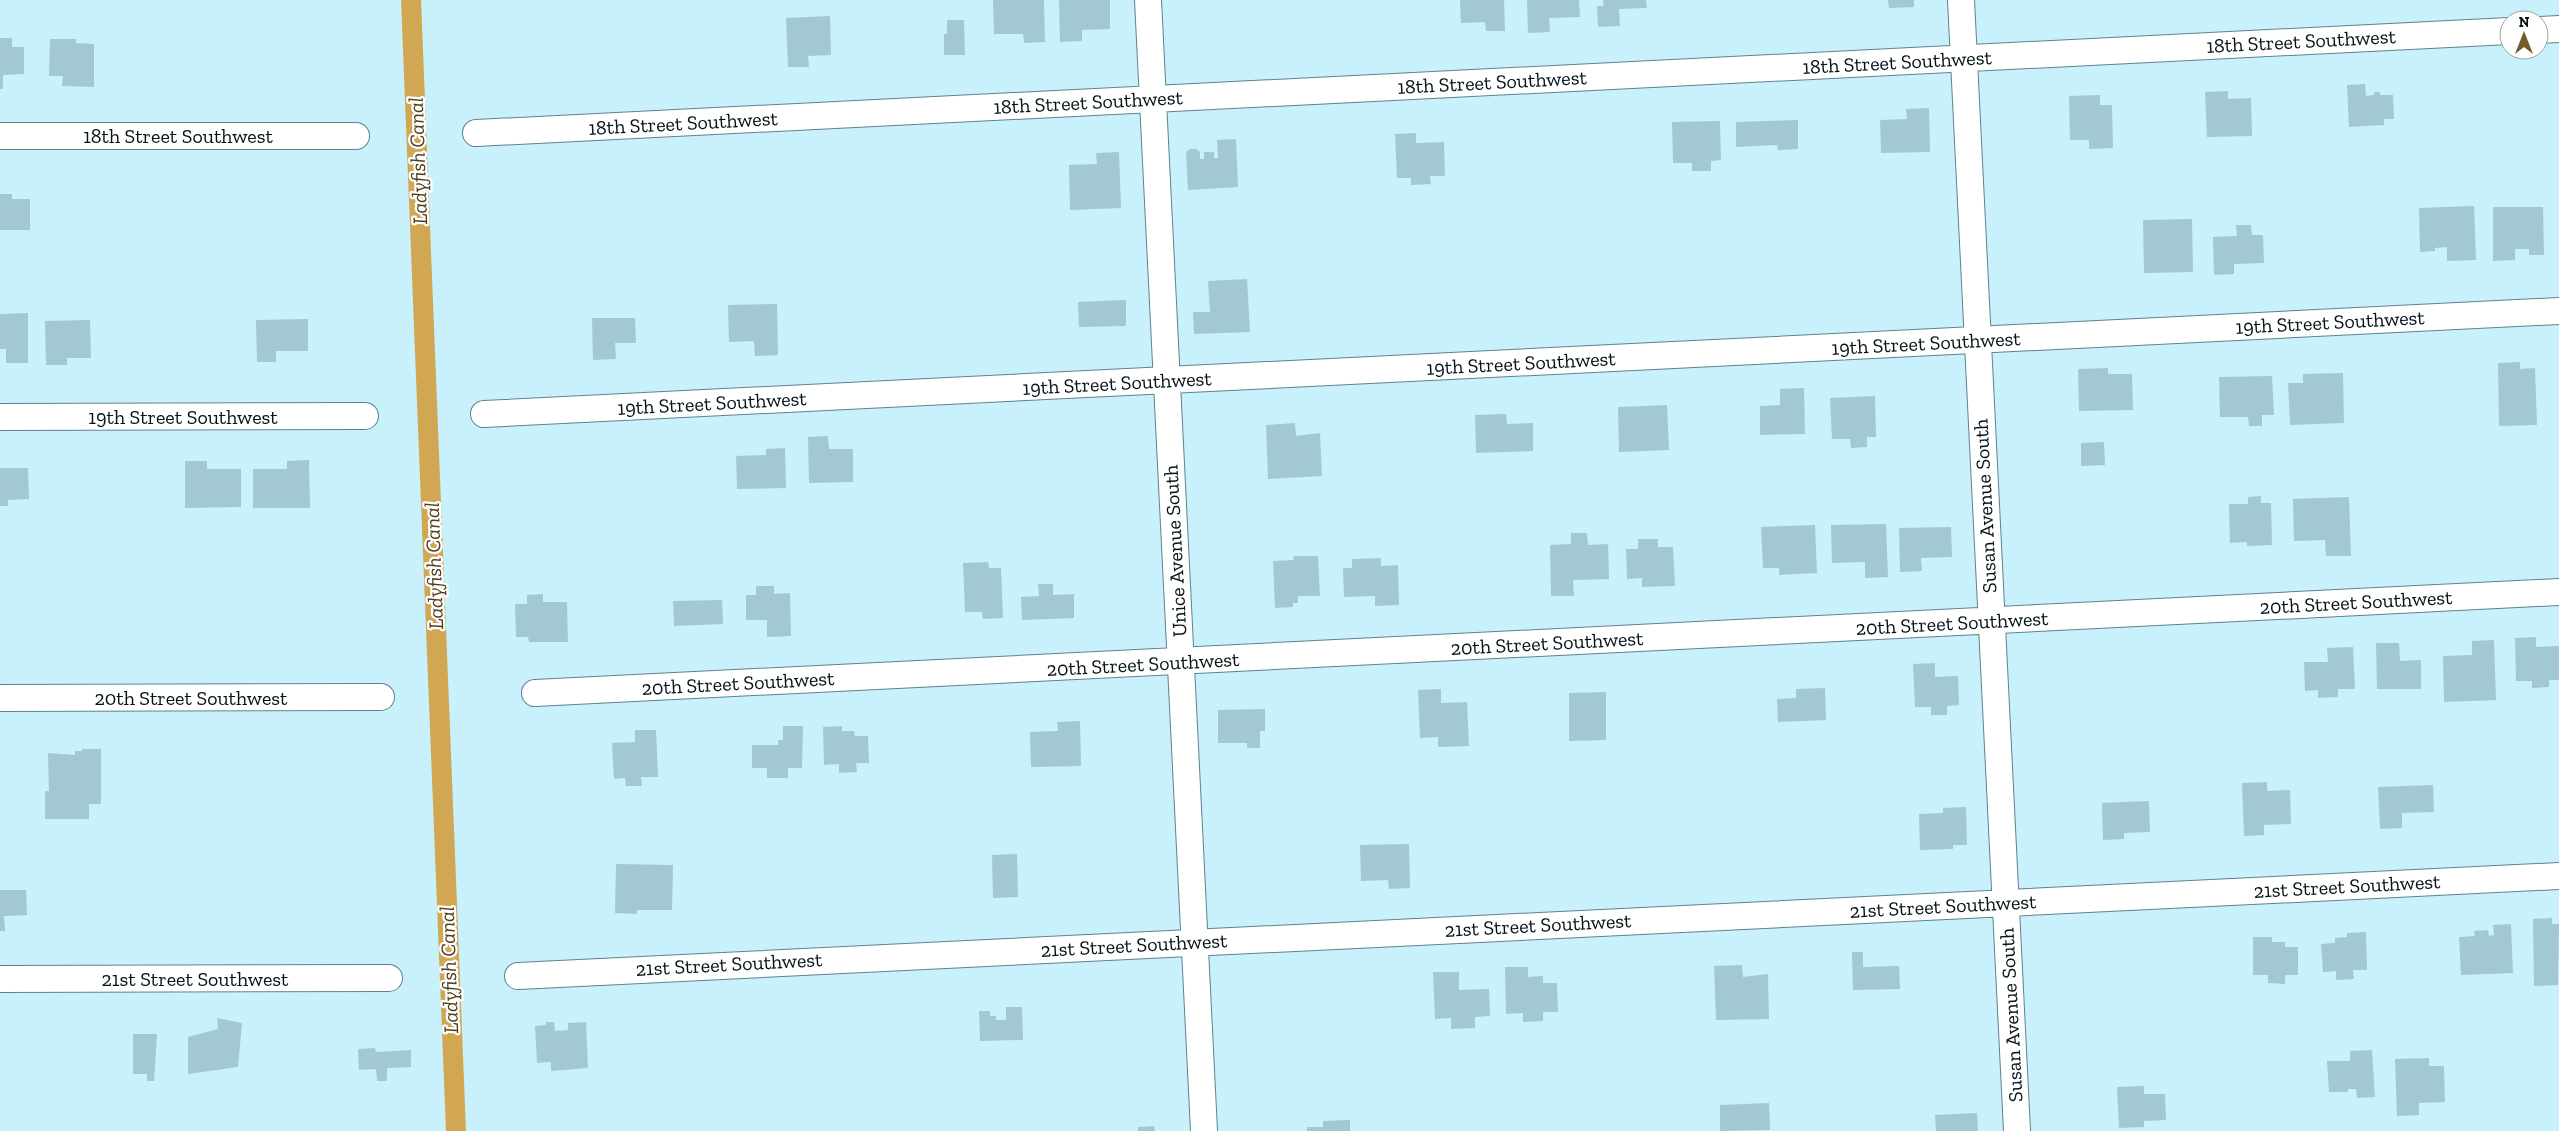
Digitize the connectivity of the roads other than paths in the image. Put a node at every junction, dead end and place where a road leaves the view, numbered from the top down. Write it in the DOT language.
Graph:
graph roads {
  1 [pos="1148,0"];
  2 [pos="1960,0"];
  3 [pos="2499,32"];
  4 [pos="1964,58"];
  5 [pos="1152,99"];
  6 [pos="476,133"];
  7 [pos="0,136"];
  8 [pos="356,136"];
  9 [pos="2559,311"];
  10 [pos="1977,340"];
  11 [pos="1166,381"];
  12 [pos="484,414"];
  13 [pos="365,416"];
  14 [pos="0,417"];
  15 [pos="2559,592"];
  16 [pos="1991,622"];
  17 [pos="1180,662"];
  18 [pos="535,693"];
  19 [pos="381,697"];
  20 [pos="0,698"];
  21 [pos="2559,876"];
  22 [pos="2005,903"];
  23 [pos="1194,942"];
  24 [pos="518,976"];
  25 [pos="389,978"];
  26 [pos="0,979"];
  27 [pos="1204,1131"];
  28 [pos="2017,1131"];
  1 -- 5 [label="street, Unice Avenue South"];
  2 -- 4 [label="street, Susan Avenue South"];
  3 -- 4 [label="street, 18th Street Southwest"];
  4 -- 5 [label="street, 18th Street Southwest"];
  4 -- 10 [label="street, Susan Avenue South"];
  5 -- 6 [label="street, 18th Street Southwest"];
  5 -- 11 [label="street, Unice Avenue South"];
  7 -- 8 [label="street, 18th Street Southwest"];
  9 -- 10 [label="street, 19th Street Southwest"];
  10 -- 11 [label="street, 19th Street Southwest"];
  10 -- 16 [label="street, Susan Avenue South"];
  11 -- 12 [label="street, 19th Street Southwest"];
  11 -- 17 [label="street, Unice Avenue South"];
  13 -- 14 [label="street, 19th Street Southwest"];
  15 -- 16 [label="street, 20th Street Southwest"];
  16 -- 17 [label="street, 20th Street Southwest"];
  16 -- 22 [label="street, Susan Avenue South"];
  17 -- 18 [label="street, 20th Street Southwest"];
  17 -- 23 [label="street, Unice Avenue South"];
  19 -- 20 [label="street, 20th Street Southwest"];
  21 -- 22 [label="street, 21st Street Southwest"];
  22 -- 23 [label="street, 21st Street Southwest"];
  22 -- 28 [label="street, Susan Avenue South"];
  23 -- 24 [label="street, 21st Street Southwest"];
  23 -- 27 [label="street, Unice Avenue South"];
  25 -- 26 [label="street, 21st Street Southwest"];
}
